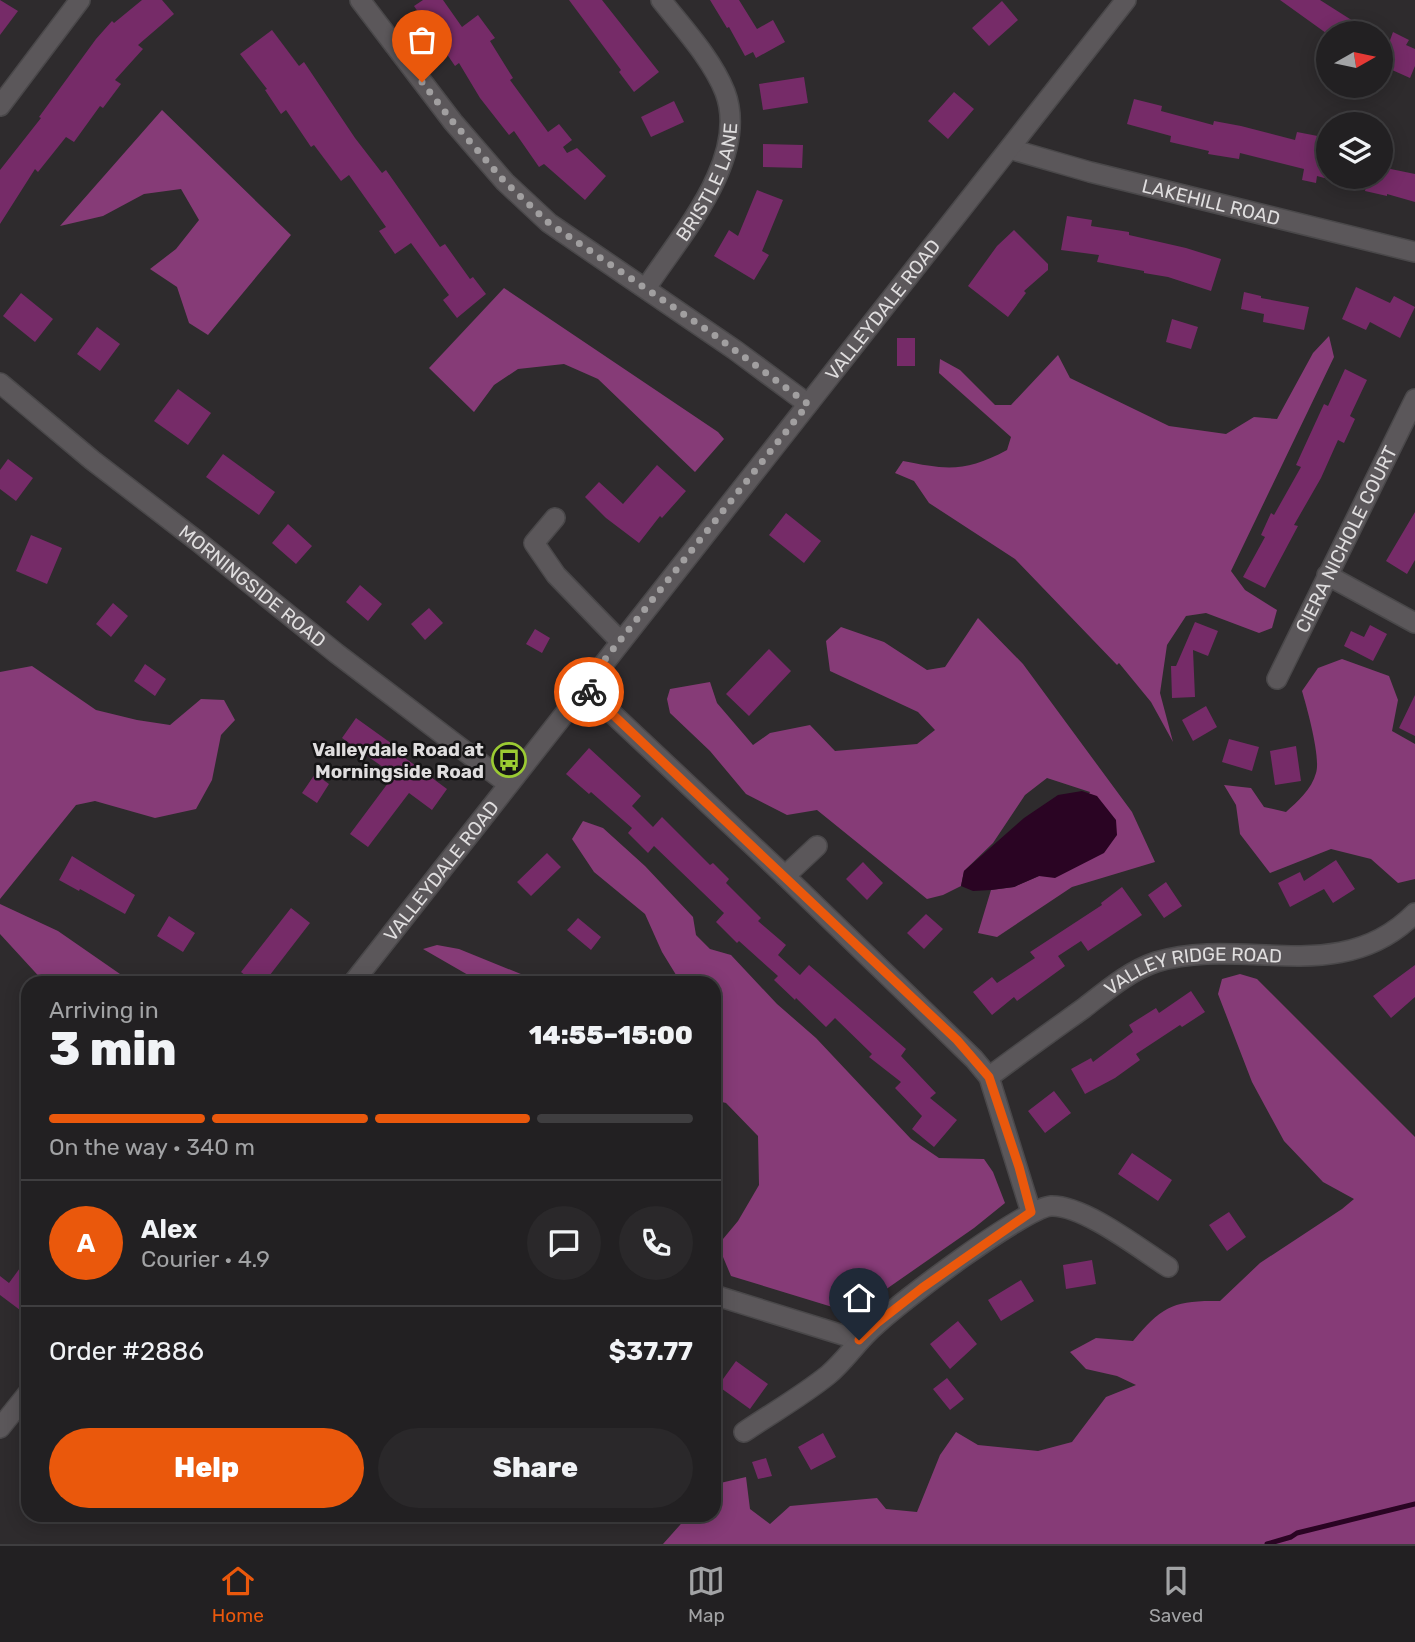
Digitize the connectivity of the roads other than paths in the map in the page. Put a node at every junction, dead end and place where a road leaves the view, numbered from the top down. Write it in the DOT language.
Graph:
graph roads {
  1 [pos="80,0"];
  2 [pos="360,0"];
  3 [pos="661,0"];
  4 [pos="1126,0"];
  5 [pos="0,106"];
  6 [pos="1010,149"];
  7 [pos="1415,253"];
  8 [pos="646,288"];
  9 [pos="0,383"];
  10 [pos="1415,399"];
  11 [pos="808,404"];
  12 [pos="555,518"];
  13 [pos="1327,575"];
  14 [pos="1415,623"];
  15 [pos="620,641"];
  16 [pos="1277,679"];
  17 [pos="583,687"];
  18 [pos="508,784"];
  19 [pos="817,846"];
  20 [pos="785,876"];
  21 [pos="1415,913"];
  22 [pos="358,976"];
  23 [pos="989,1077"];
  24 [pos="1031,1212"];
  25 [pos="1168,1267"];
  26 [pos="721,1297"];
  27 [pos="859,1340"];
  28 [pos="21,1402"];
  29 [pos="0,1428"];
  30 [pos="744,1432"];
  1 -- 5 [label="street"];
  2 -- 8 [label="street"];
  3 -- 8 [label="street, BRISTLE LANE"];
  4 -- 6 [label="street, VALLEYDALE ROAD"];
  6 -- 7 [label="street, LAKEHILL ROAD"];
  6 -- 11 [label="street, VALLEYDALE ROAD"];
  8 -- 11 [label="street"];
  9 -- 18 [label="street, MORNINGSIDE ROAD"];
  10 -- 13 [label="street, CIERA NICHOLE COURT"];
  11 -- 15 [label="street, VALLEYDALE ROAD"];
  12 -- 15 [label="street"];
  13 -- 14 [label="street"];
  13 -- 16 [label="street, CIERA NICHOLE COURT"];
  15 -- 17 [label="street, VALLEYDALE ROAD"];
  17 -- 18 [label="street, VALLEYDALE ROAD"];
  17 -- 20 [label="street"];
  18 -- 22 [label="street, VALLEYDALE ROAD"];
  19 -- 20 [label="street"];
  20 -- 23 [label="street"];
  21 -- 23 [label="street, VALLEY RIDGE ROAD"];
  23 -- 24 [label="street"];
  24 -- 25 [label="street"];
  24 -- 27 [label="street"];
  26 -- 27 [label="street"];
  27 -- 30 [label="street"];
  28 -- 29 [label="street"];
}
